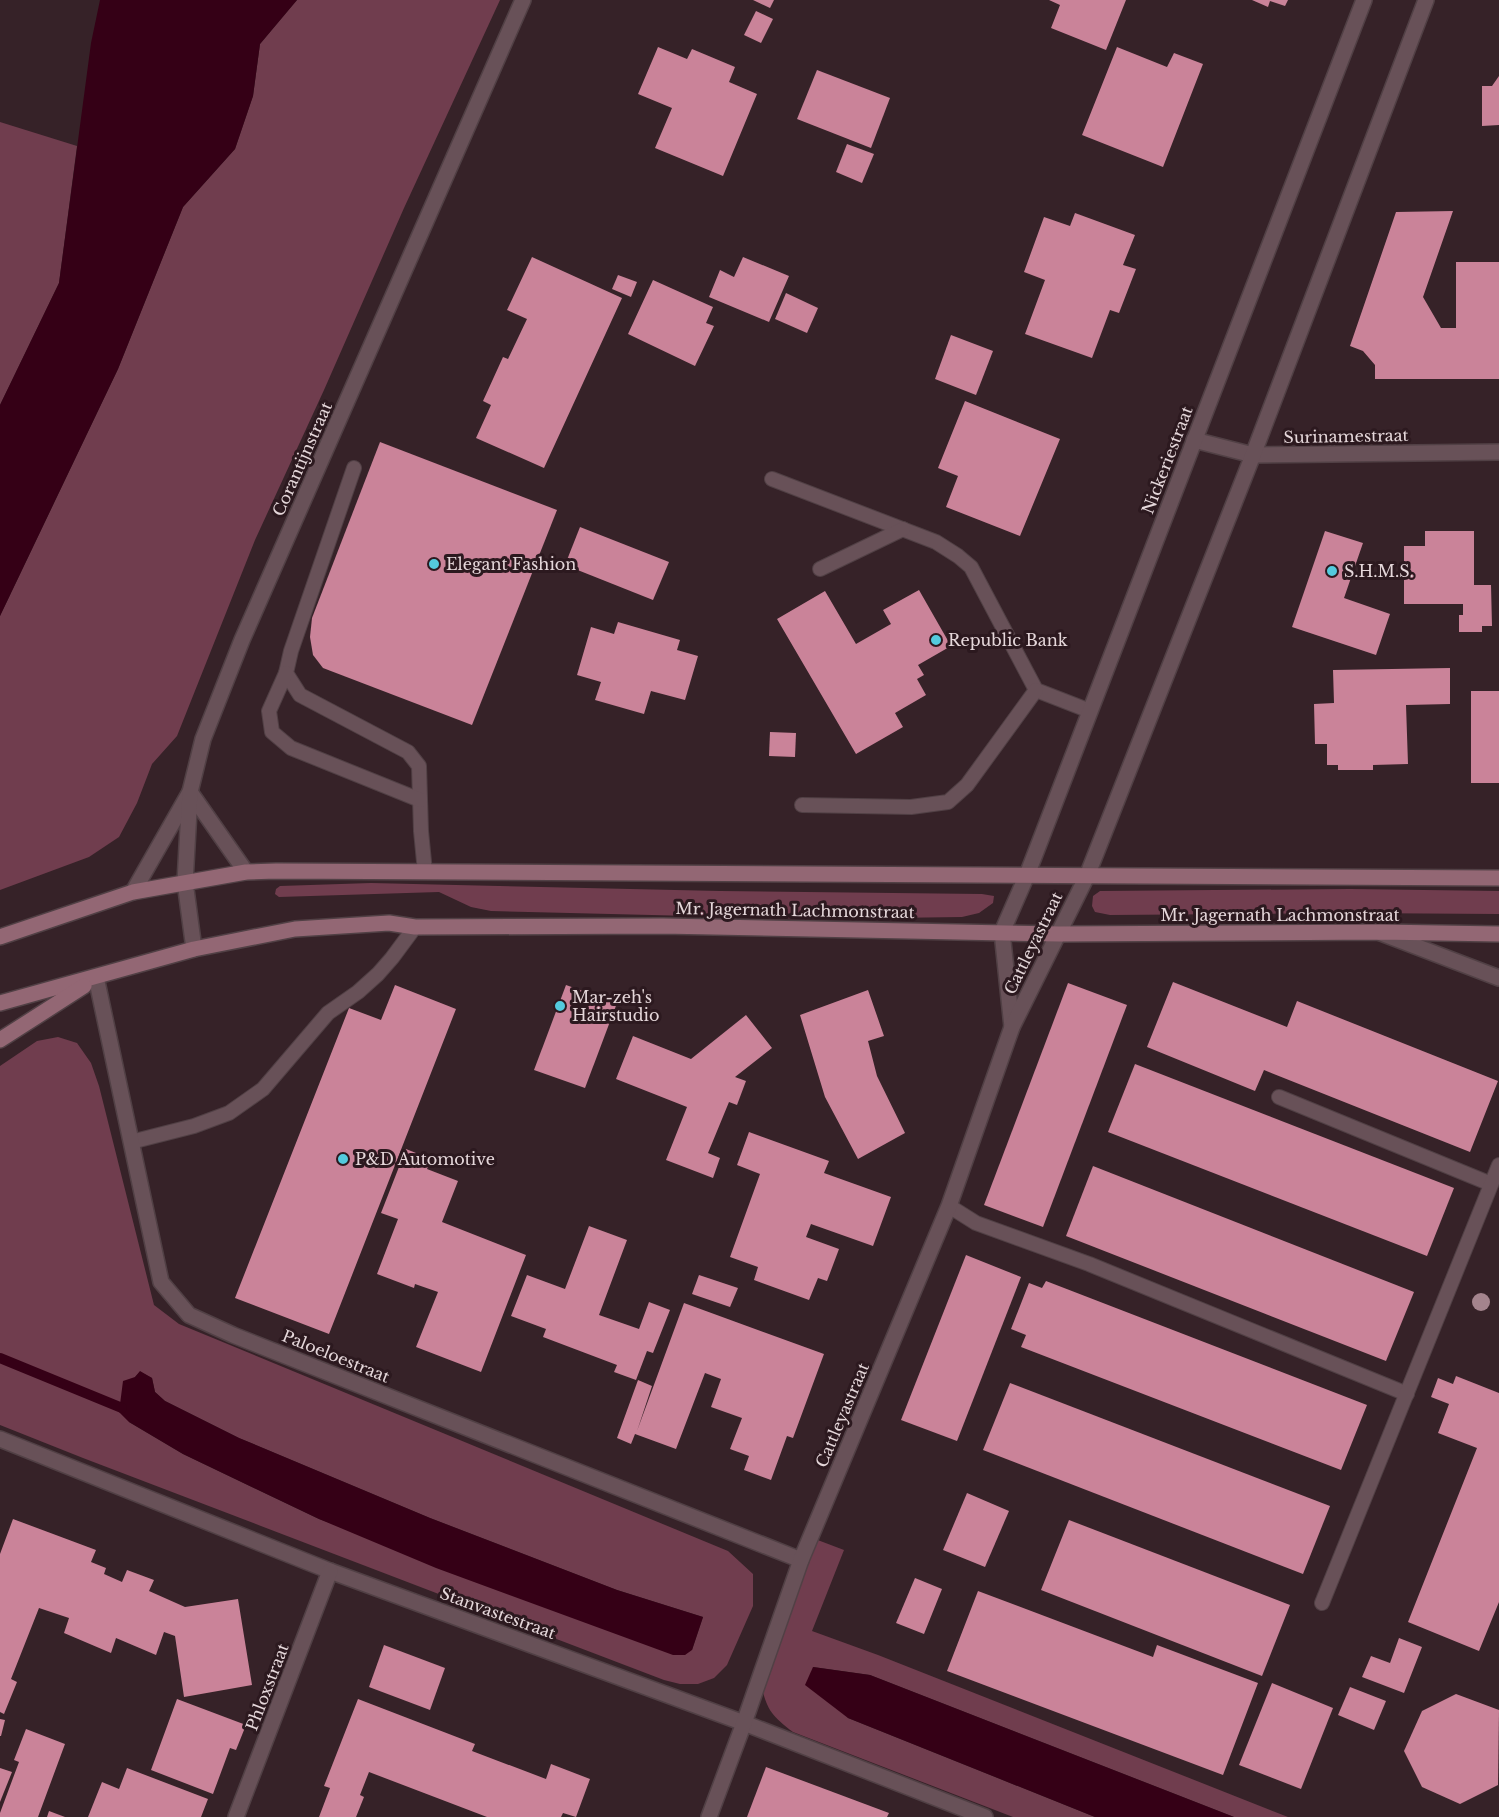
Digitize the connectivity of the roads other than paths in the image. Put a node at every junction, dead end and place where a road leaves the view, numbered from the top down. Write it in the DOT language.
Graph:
graph roads {
  1 [pos="523,0"];
  2 [pos="1364,0"];
  3 [pos="1426,0"];
  4 [pos="1194,440"];
  5 [pos="1499,453"];
  6 [pos="1253,455"];
  7 [pos="354,468"];
  8 [pos="772,479"];
  9 [pos="903,529"];
  10 [pos="820,570"];
  11 [pos="286,672"];
  12 [pos="1036,690"];
  13 [pos="1090,711"];
  14 [pos="190,792"];
  15 [pos="420,800"];
  16 [pos="802,805"];
  17 [pos="246,872"];
  18 [pos="425,872"];
  19 [pos="1027,875"];
  20 [pos="1087,876"];
  21 [pos="1499,878"];
  22 [pos="185,882"];
  23 [pos="133,892"];
  24 [pos="415,927"];
  25 [pos="1002,932"];
  26 [pos="1380,932"];
  27 [pos="1059,934"];
  28 [pos="1499,934"];
  29 [pos="0,938"];
  30 [pos="194,949"];
  31 [pos="96,977"];
  32 [pos="1499,978"];
  33 [pos="0,1003"];
  34 [pos="1012,1027"];
  35 [pos="0,1040"];
  36 [pos="1279,1096"];
  37 [pos="131,1142"];
  38 [pos="1499,1165"];
  39 [pos="1491,1184"];
  40 [pos="949,1206"];
  41 [pos="1407,1394"];
  42 [pos="0,1439"];
  43 [pos="801,1560"];
  44 [pos="330,1571"];
  45 [pos="1322,1603"];
  46 [pos="744,1723"];
  47 [pos="236,1817"];
  48 [pos="709,1817"];
  49 [pos="985,1817"];
  1 -- 14 [label="street, Corantijnstraat"];
  2 -- 4 [label="street, Nickeriestraat"];
  3 -- 6 [label="street"];
  4 -- 6 [label="street, Surinamestraat"];
  4 -- 13 [label="street, Nickeriestraat"];
  5 -- 6 [label="street, Surinamestraat"];
  6 -- 20 [label="street"];
  7 -- 11 [label="lane"];
  8 -- 9 [label="lane"];
  9 -- 10 [label="lane"];
  9 -- 12 [label="lane"];
  11 -- 15 [label="lane"];
  11 -- 15 [label="lane"];
  12 -- 13 [label="lane"];
  12 -- 16 [label="lane"];
  13 -- 19 [label="street, Nickeriestraat"];
  14 -- 17 [label="street"];
  14 -- 22 [label="street, Corantijnstraat"];
  14 -- 23 [label="street"];
  15 -- 18 [label="lane"];
  17 -- 18 [label="main road"];
  17 -- 22 [label="main road"];
  18 -- 19 [label="main road"];
  19 -- 20 [label="main road"];
  19 -- 25 [label="street, Nickeriestraat"];
  20 -- 21 [label="main road"];
  20 -- 27 [label="street, Cattleyastraat"];
  22 -- 23 [label="main road"];
  22 -- 30 [label="street, Corantijnstraat"];
  23 -- 29 [label="main road"];
  24 -- 25 [label="main road, Mr. Jagernath Lachmonstraat"];
  24 -- 30 [label="main road, Mr. Jagernath Lachmonstraat"];
  24 -- 37 [label="lane"];
  25 -- 27 [label="main road, Mr. Jagernath Lachmonstraat"];
  25 -- 34 [label="street, Cattleyastraat"];
  26 -- 27 [label="main road, Mr. Jagernath Lachmonstraat"];
  26 -- 28 [label="main road, Mr. Jagernath Lachmonstraat"];
  26 -- 32 [label="street"];
  27 -- 34 [label="street, Cattleyastraat"];
  30 -- 31 [label="main road, Mr. Jagernath Lachmonstraat"];
  31 -- 33 [label="main road, Mr. Jagernath Lachmonstraat"];
  31 -- 35 [label="main road"];
  31 -- 37 [label="street, Paloeloestraat"];
  34 -- 40 [label="street, Cattleyastraat"];
  36 -- 39 [label="lane"];
  37 -- 43 [label="street, Paloeloestraat"];
  38 -- 39 [label="lane"];
  39 -- 41 [label="lane"];
  40 -- 41 [label="lane"];
  40 -- 43 [label="street, Cattleyastraat"];
  41 -- 45 [label="lane"];
  42 -- 44 [label="street, Stanvastestraat"];
  43 -- 46 [label="street, Cattleyastraat"];
  44 -- 46 [label="street, Stanvastestraat"];
  44 -- 47 [label="street, Phloxstraat"];
  46 -- 48 [label="street, Cattleyastraat"];
  46 -- 49 [label="street, Stanvastestraat"];
}
